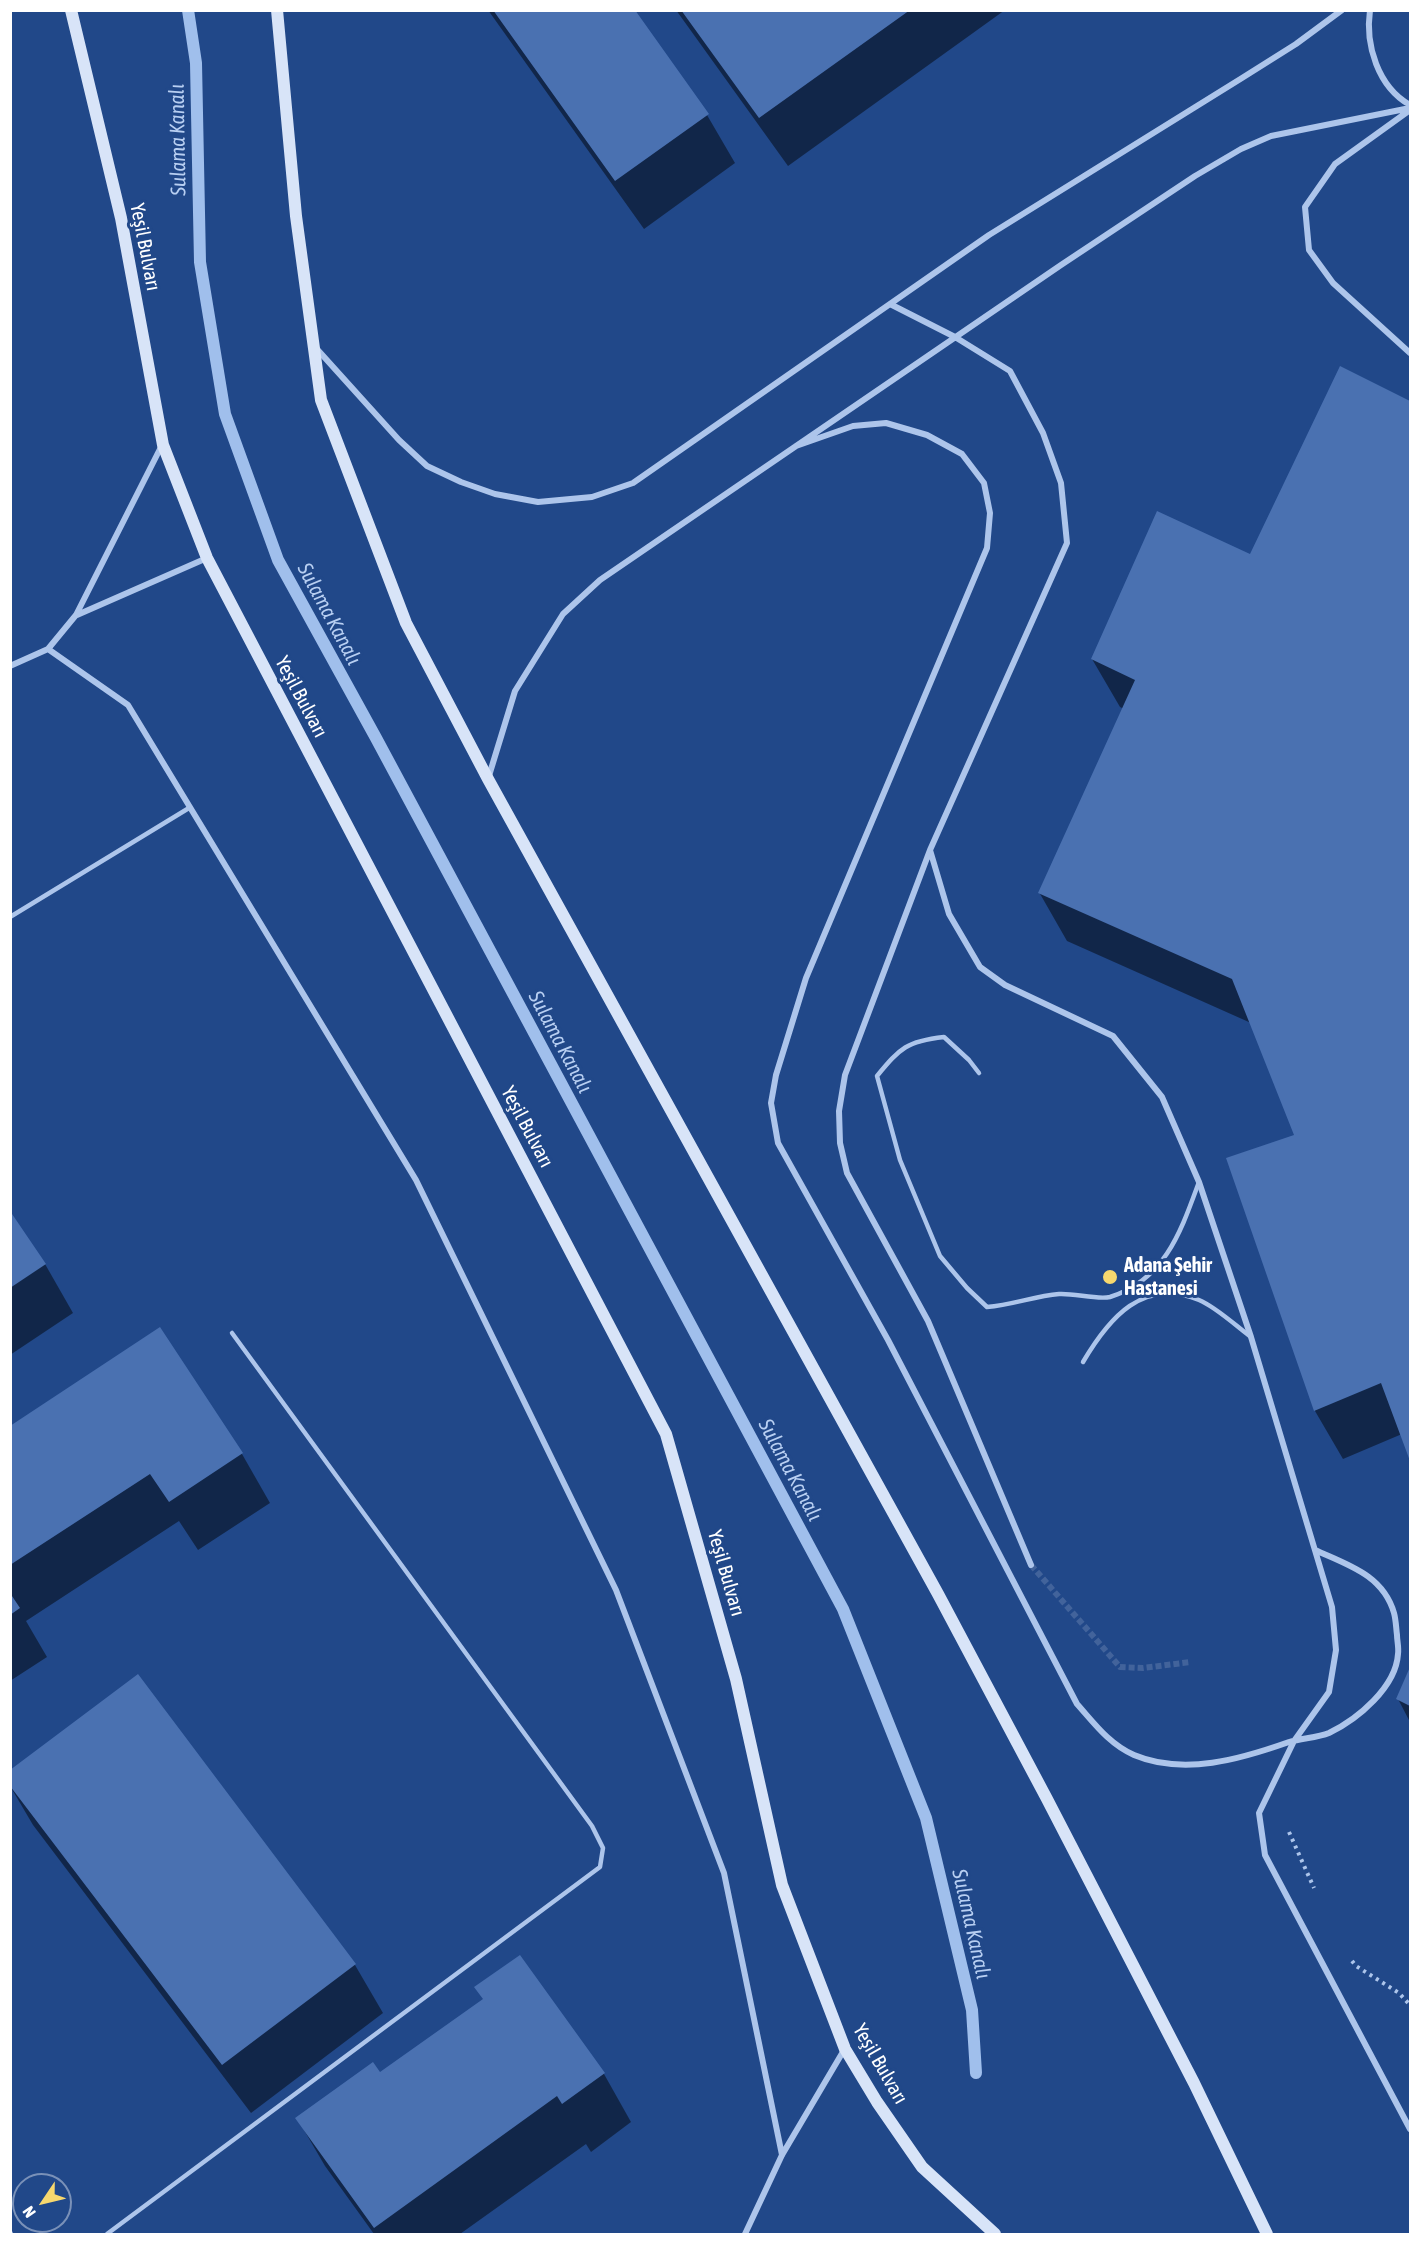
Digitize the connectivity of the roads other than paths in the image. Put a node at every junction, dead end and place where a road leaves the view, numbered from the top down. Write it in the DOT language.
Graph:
graph roads {
  1 [pos="72,10"];
  2 [pos="277,10"];
  3 [pos="1342,10"];
  4 [pos="1370,10"];
  5 [pos="1410,108"];
  6 [pos="890,304"];
  7 [pos="955,337"];
  8 [pos="313,345"];
  9 [pos="1410,353"];
  10 [pos="163,445"];
  11 [pos="796,446"];
  12 [pos="207,558"];
  13 [pos="76,615"];
  14 [pos="48,649"];
  15 [pos="10,666"];
  16 [pos="488,779"];
  17 [pos="189,808"];
  18 [pos="930,850"];
  19 [pos="10,917"];
  20 [pos="979,1073"];
  21 [pos="1199,1182"];
  22 [pos="232,1333"];
  23 [pos="1251,1337"];
  24 [pos="1083,1362"];
  25 [pos="1316,1550"];
  26 [pos="1031,1565"];
  27 [pos="1294,1741"];
  28 [pos="845,2049"];
  29 [pos="1410,2129"];
  30 [pos="782,2155"];
  31 [pos="107,2235"];
  32 [pos="745,2235"];
  33 [pos="995,2235"];
  34 [pos="1267,2235"];
  1 -- 10 [label="main road, Yeşil Bulvarı"];
  2 -- 8 [label="main road"];
  3 -- 6 [label="street"];
  4 -- 5 [label="street"];
  5 -- 7 [label="street"];
  5 -- 9 [label="street"];
  6 -- 7 [label="street"];
  6 -- 8 [label="street"];
  7 -- 11 [label="street"];
  7 -- 18 [label="street"];
  8 -- 16 [label="main road"];
  10 -- 12 [label="main road, Yeşil Bulvarı"];
  10 -- 13 [label="street"];
  11 -- 16 [label="street"];
  11 -- 27 [label="street"];
  12 -- 13 [label="street"];
  12 -- 28 [label="main road, Yeşil Bulvarı"];
  13 -- 14 [label="street"];
  14 -- 15 [label="street"];
  14 -- 17 [label="street"];
  16 -- 34 [label="main road"];
  17 -- 19 [label="lane"];
  17 -- 30 [label="street"];
  18 -- 21 [label="street"];
  18 -- 26 [label="street"];
  20 -- 21 [label="lane"];
  21 -- 23 [label="street"];
  22 -- 31 [label="lane"];
  23 -- 24 [label="lane"];
  23 -- 25 [label="street"];
  25 -- 27 [label="street"];
  25 -- 27 [label="street"];
  27 -- 29 [label="street"];
  28 -- 30 [label="street"];
  28 -- 33 [label="main road, Yeşil Bulvarı"];
  30 -- 32 [label="street"];
}
